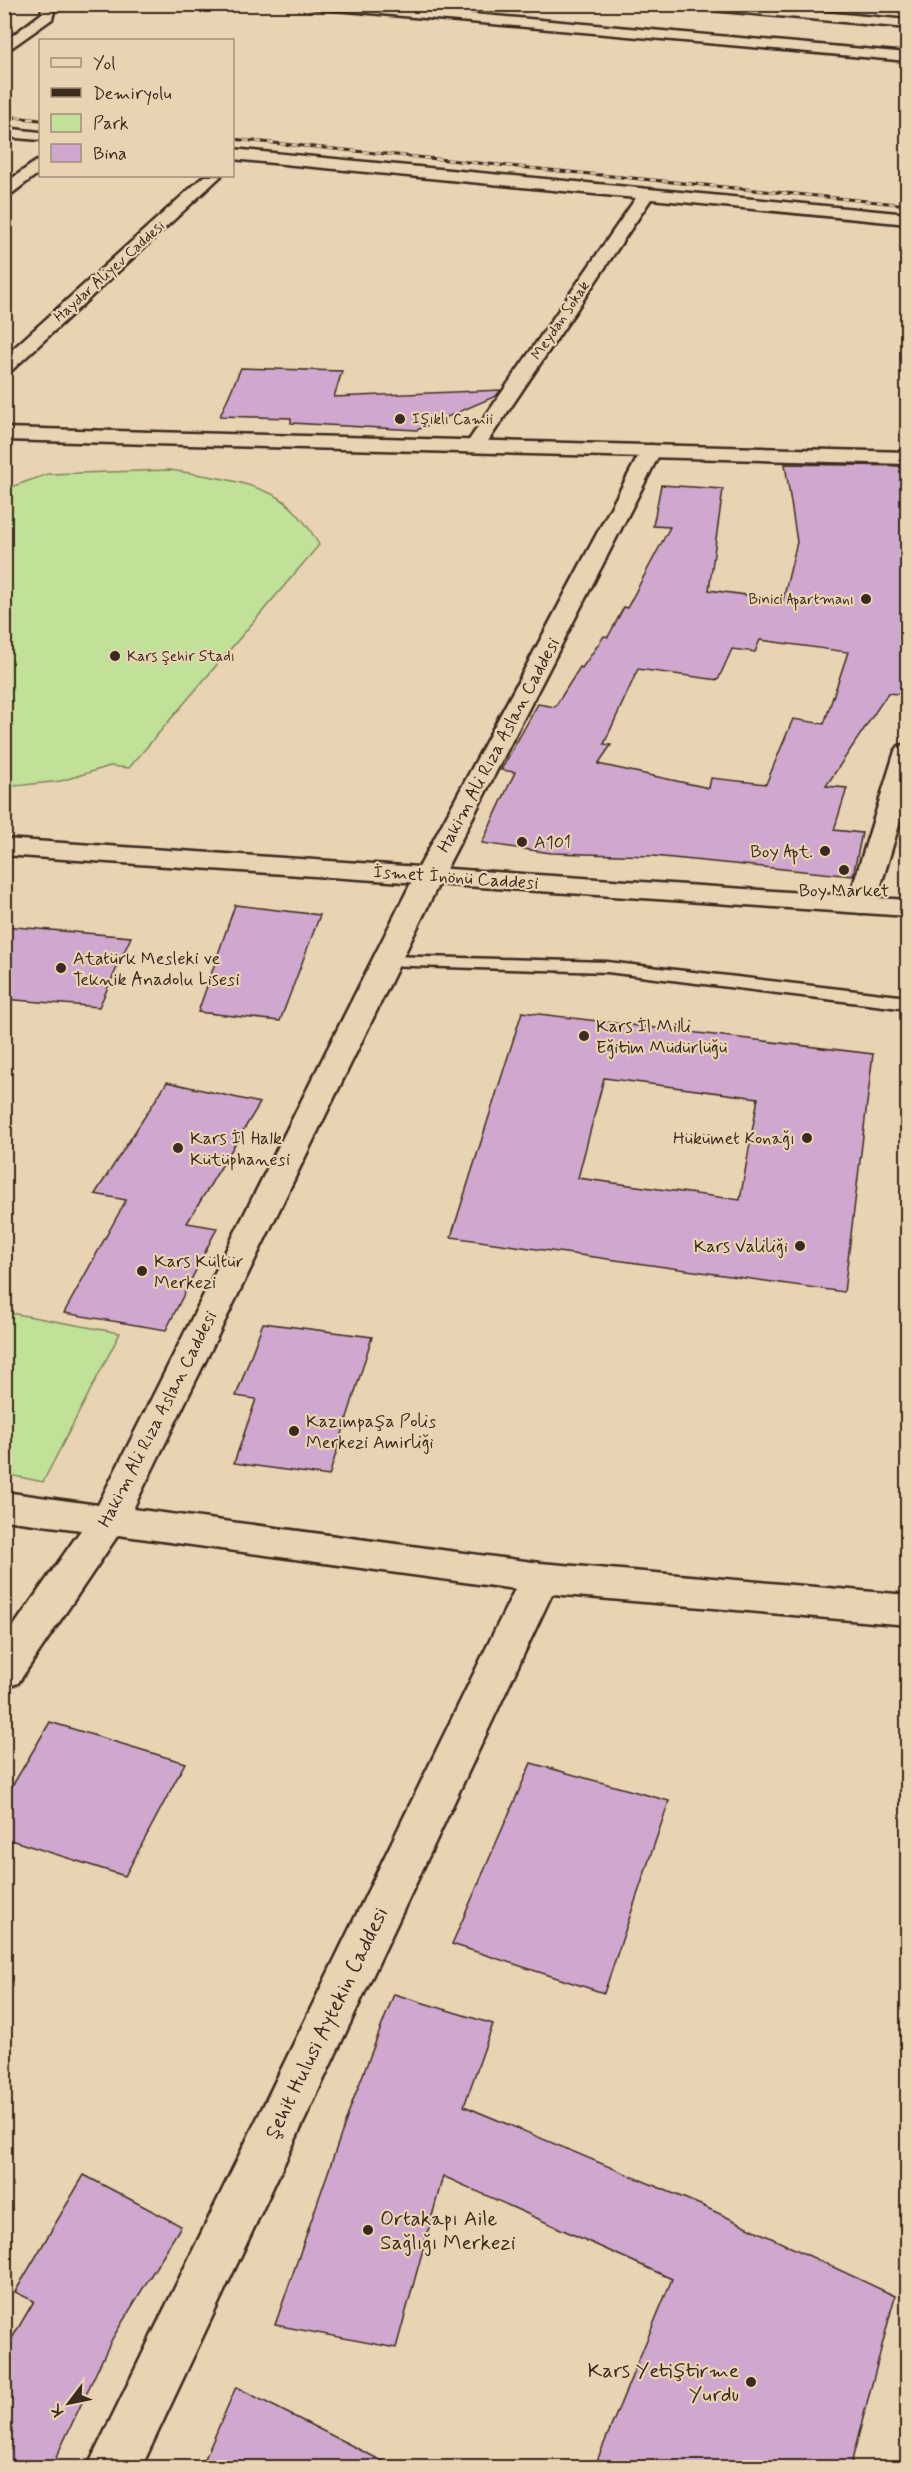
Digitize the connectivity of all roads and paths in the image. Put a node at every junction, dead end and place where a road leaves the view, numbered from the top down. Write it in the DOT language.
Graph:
graph roads {
  1 [pos="50,4"];
  2 [pos="313,4"];
  3 [pos="689,4"];
  4 [pos="556,11"];
  5 [pos="537,24"];
  6 [pos="908,24"];
  7 [pos="4,49"];
  8 [pos="908,57"];
  9 [pos="4,132"];
  10 [pos="39,136"];
  11 [pos="234,156"];
  12 [pos="39,166"];
  13 [pos="212,177"];
  14 [pos="4,192"];
  15 [pos="646,194"];
  16 [pos="908,219"];
  17 [pos="4,366"];
  18 [pos="4,434"];
  19 [pos="475,446"];
  20 [pos="651,451"];
  21 [pos="908,458"];
  22 [pos="908,751"];
  23 [pos="4,847"];
  24 [pos="429,875"];
  25 [pos="861,904"];
  26 [pos="908,908"];
  27 [pos="387,961"];
  28 [pos="908,1003"];
  29 [pos="4,1506"];
  30 [pos="110,1518"];
  31 [pos="540,1578"];
  32 [pos="908,1610"];
  33 [pos="4,1672"];
  34 [pos="113,2468"];
  1 -- 7 [label="street"];
  2 -- 5 [label="street"];
  3 -- 6 [label="street"];
  4 -- 5 [label="street"];
  5 -- 8 [label="street"];
  9 -- 10 [label="street"];
  11 -- 15 [label="street"];
  12 -- 14 [label="street"];
  13 -- 17 [label="street, Haydar Aliyev Caddesi"];
  15 -- 16 [label="street"];
  15 -- 19 [label="street, Meydan Sokak"];
  18 -- 19 [label="street"];
  19 -- 20 [label="street"];
  20 -- 21 [label="street"];
  20 -- 24 [label="street, Hakim Ali Rıza Aslan Caddesi"];
  22 -- 25 [label="street"];
  23 -- 24 [label="street, İsmet İnönü Caddesi"];
  24 -- 25 [label="street, İsmet İnönü Caddesi"];
  24 -- 27 [label="street, Hakim Ali Rıza Aslan Caddesi"];
  25 -- 26 [label="street, İsmet İnönü Caddesi"];
  27 -- 28 [label="lane"];
  27 -- 30 [label="street, Hakim Ali Rıza Aslan Caddesi"];
  29 -- 30 [label="street"];
  30 -- 31 [label="street"];
  30 -- 33 [label="street, Hakim Ali Rıza Aslan Caddesi"];
  31 -- 32 [label="street"];
  31 -- 34 [label="street, Şehit Hulusi Aytekin Caddesi"];
}
